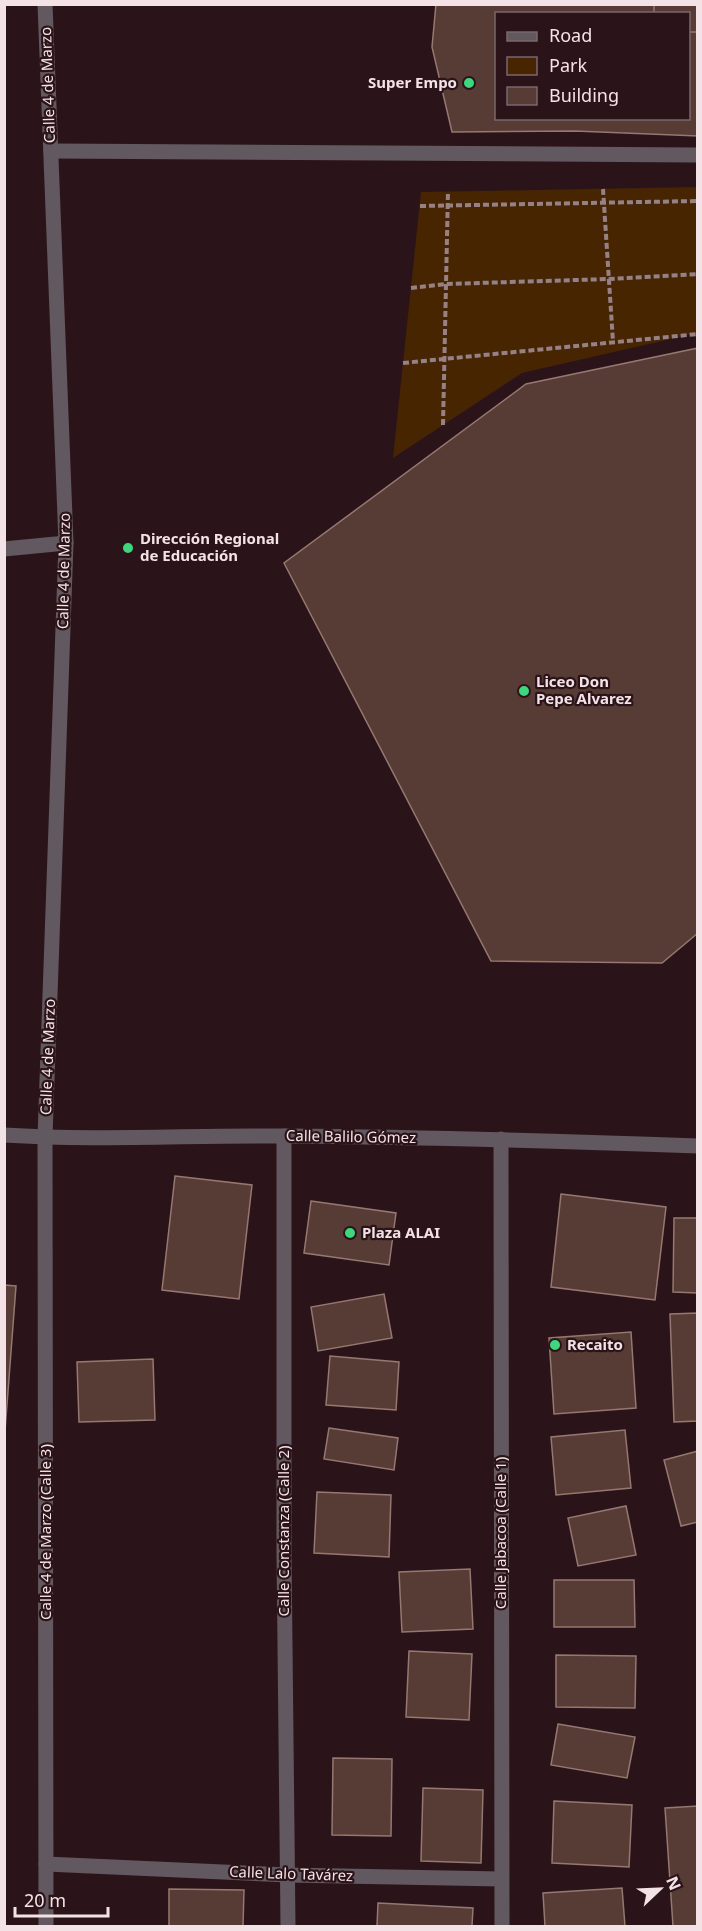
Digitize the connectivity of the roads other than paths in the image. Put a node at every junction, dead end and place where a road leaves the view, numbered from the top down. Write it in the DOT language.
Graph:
graph roads {
  1 [pos="45,4"];
  2 [pos="51,151"];
  3 [pos="698,156"];
  4 [pos="66,543"];
  5 [pos="4,549"];
  6 [pos="4,1135"];
  7 [pos="284,1136"];
  8 [pos="45,1137"];
  9 [pos="501,1139"];
  10 [pos="698,1146"];
  11 [pos="46,1864"];
  12 [pos="288,1875"];
  13 [pos="501,1879"];
  14 [pos="46,1926"];
  15 [pos="288,1926"];
  16 [pos="502,1926"];
  1 -- 2 [label="street, Calle 4 de Marzo"];
  2 -- 3 [label="street"];
  2 -- 4 [label="street, Calle 4 de Marzo"];
  4 -- 5 [label="street"];
  4 -- 8 [label="street, Calle 4 de Marzo"];
  6 -- 8 [label="street, Calle Balilo Gómez"];
  7 -- 8 [label="street, Calle Balilo Gómez"];
  7 -- 9 [label="street, Calle Balilo Gómez"];
  7 -- 12 [label="street, Calle Constanza (Calle 2)"];
  8 -- 11 [label="street, Calle 4 de Marzo (Calle 3)"];
  9 -- 10 [label="street, Calle Balilo Gómez"];
  9 -- 13 [label="street, Calle Jabacoa (Calle 1)"];
  11 -- 12 [label="street, Calle Lalo Tavárez"];
  11 -- 14 [label="street, Calle 4 de Marzo (Calle 3)"];
  12 -- 13 [label="street, Calle Lalo Tavárez"];
  12 -- 15 [label="street, Calle Constanza (Calle 2)"];
  13 -- 16 [label="street, Calle Jabacoa (Calle 1)"];
}
